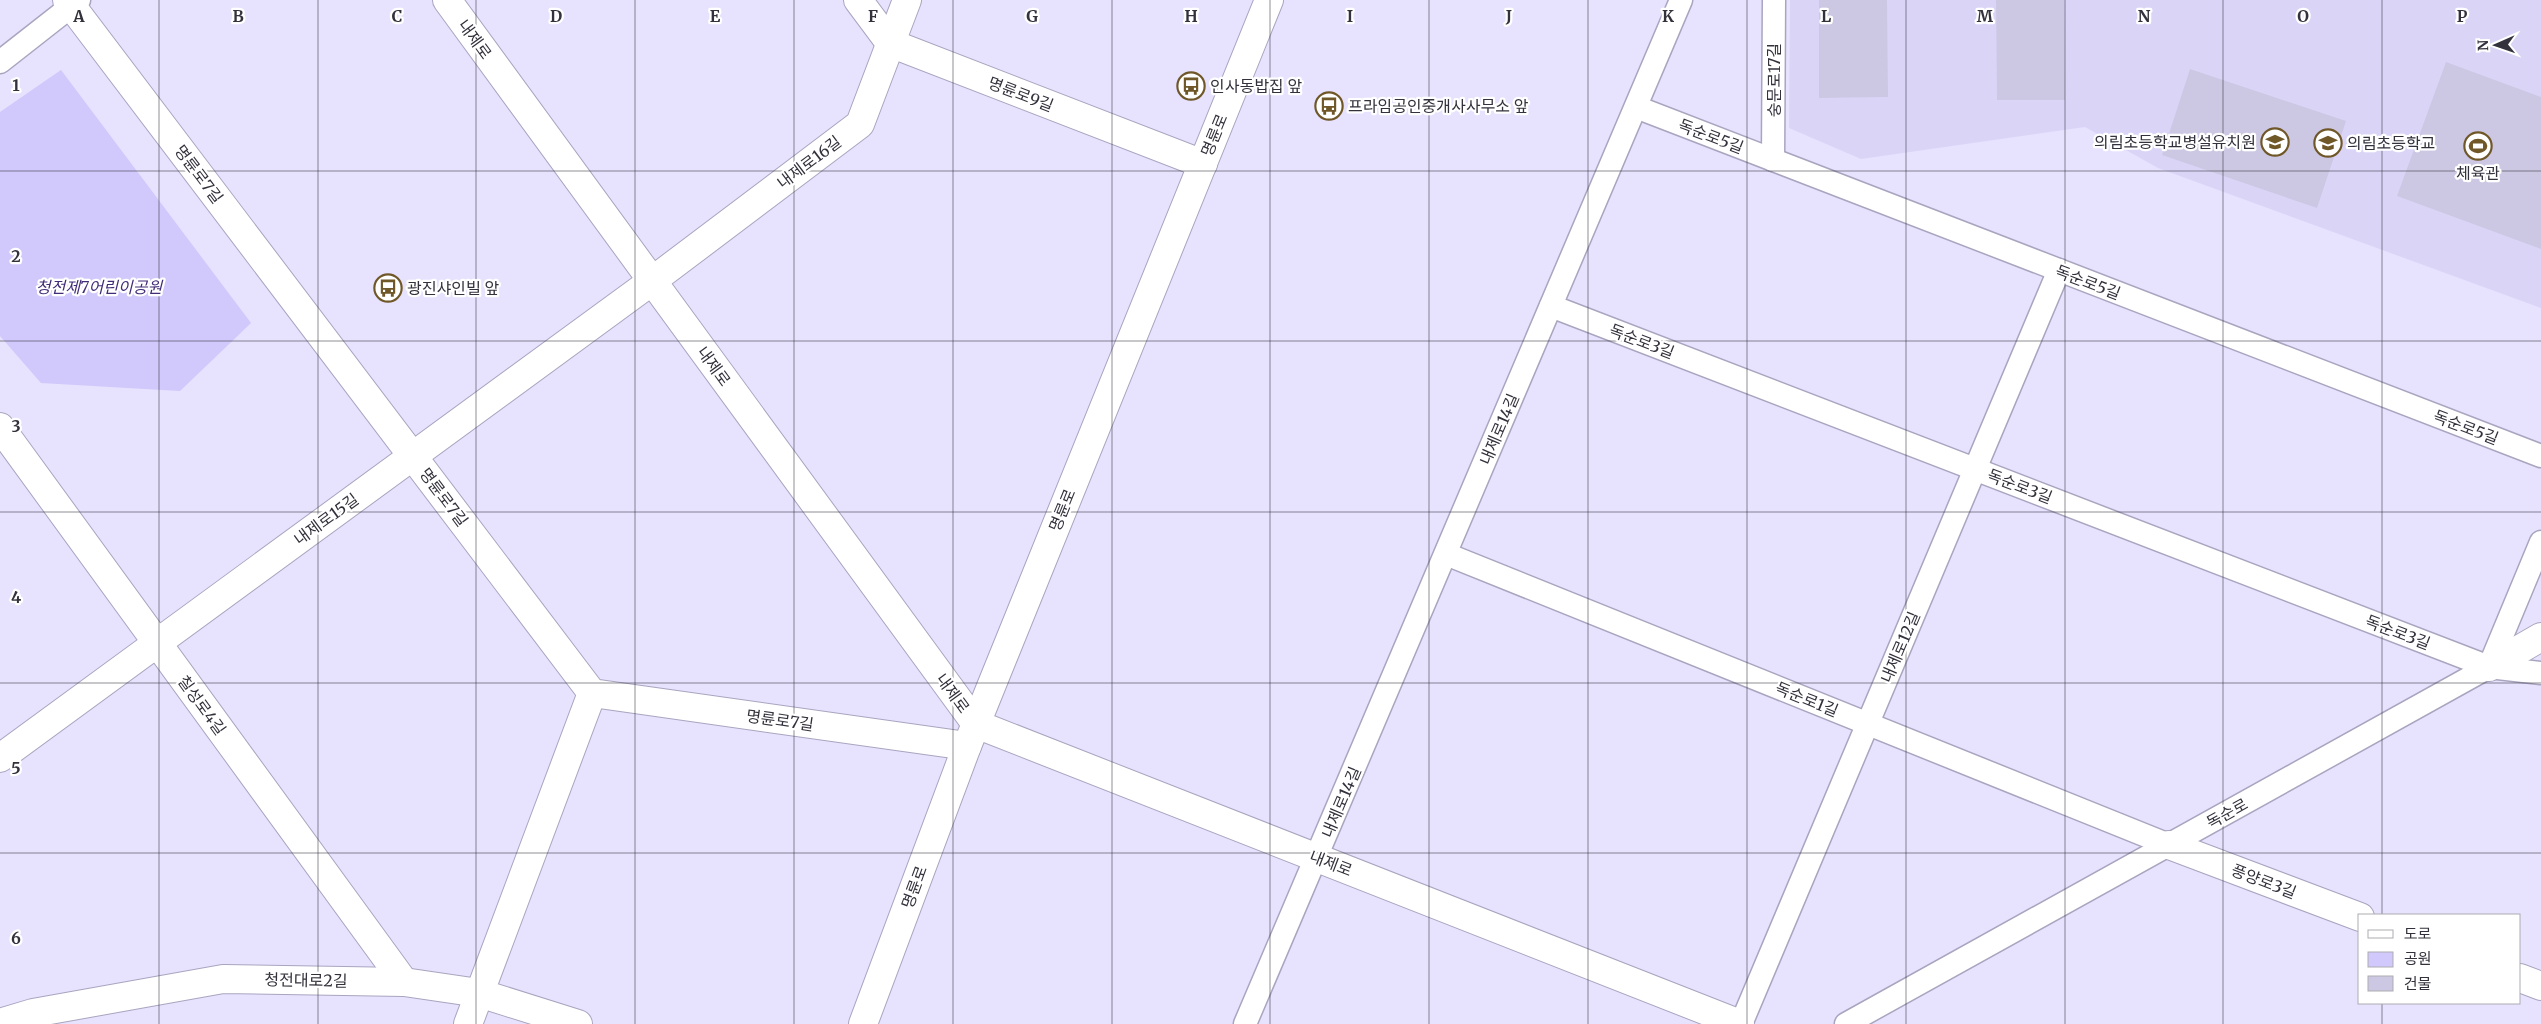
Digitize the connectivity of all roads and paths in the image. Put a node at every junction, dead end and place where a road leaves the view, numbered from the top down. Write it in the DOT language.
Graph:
graph roads {
  1 [pos="447,0"];
  2 [pos="858,0"];
  3 [pos="907,0"];
  4 [pos="1269,0"];
  5 [pos="1681,0"];
  6 [pos="1774,0"];
  7 [pos="73,2"];
  8 [pos="890,43"];
  9 [pos="0,62"];
  10 [pos="1636,107"];
  11 [pos="1773,160"];
  12 [pos="1203,164"];
  13 [pos="2059,270"];
  14 [pos="652,281"];
  15 [pos="1551,306"];
  16 [pos="0,427"];
  17 [pos="412,456"];
  18 [pos="2541,456"];
  19 [pos="1975,469"];
  20 [pos="2541,542"];
  21 [pos="1446,554"];
  22 [pos="2541,637"];
  23 [pos="157,643"];
  24 [pos="2489,667"];
  25 [pos="2541,674"];
  26 [pos="592,693"];
  27 [pos="1867,723"];
  28 [pos="971,735"];
  29 [pos="0,758"];
  30 [pos="2169,845"];
  31 [pos="1317,858"];
  32 [pos="2358,916"];
  33 [pos="2521,978"];
  34 [pos="404,982"];
  35 [pos="2541,986"];
  36 [pos="479,993"];
  37 [pos="37,1019"];
  38 [pos="0,1023"];
  39 [pos="468,1024"];
  40 [pos="578,1024"];
  41 [pos="863,1024"];
  42 [pos="1245,1024"];
  43 [pos="1740,1024"];
  44 [pos="1846,1024"];
  1 -- 14 [label="street, 내제로"];
  2 -- 8 [label="street"];
  3 -- 8 [label="street, 내제로16길"];
  4 -- 12 [label="street, 명륜로"];
  5 -- 10 [label="lane, 내제로14길"];
  6 -- 11 [label="lane, 숭문로17길"];
  7 -- 9 [label="lane"];
  7 -- 17 [label="street, 명륜로7길"];
  8 -- 12 [label="street, 명륜로9길"];
  8 -- 14 [label="street, 내제로16길"];
  10 -- 11 [label="lane, 독순로5길"];
  10 -- 15 [label="lane, 내제로14길"];
  11 -- 13 [label="lane, 독순로5길"];
  12 -- 28 [label="street, 명륜로"];
  13 -- 18 [label="lane, 독순로5길"];
  13 -- 19 [label="lane, 내제로12길"];
  14 -- 17 [label="street, 내제로15길"];
  14 -- 28 [label="street, 내제로"];
  15 -- 19 [label="lane, 독순로3길"];
  15 -- 21 [label="lane, 내제로14길"];
  16 -- 23 [label="street, 칠성로4길"];
  17 -- 23 [label="street, 내제로15길"];
  17 -- 26 [label="street, 명륜로7길"];
  19 -- 24 [label="lane, 독순로3길"];
  19 -- 27 [label="lane, 내제로12길"];
  20 -- 24 [label="lane"];
  21 -- 27 [label="lane, 독순로1길"];
  21 -- 31 [label="lane, 내제로14길"];
  22 -- 24 [label="street"];
  23 -- 29 [label="street, 내제로15길"];
  23 -- 34 [label="street, 칠성로4길"];
  24 -- 25 [label="lane, 독순로3길"];
  24 -- 30 [label="lane, 독순로"];
  26 -- 28 [label="street, 명륜로7길"];
  26 -- 36 [label="street"];
  27 -- 30 [label="lane, 독순로1길"];
  27 -- 43 [label="lane, 내제로12길"];
  28 -- 31 [label="street, 내제로"];
  28 -- 41 [label="street, 명륜로"];
  30 -- 32 [label="street, 풍양로3길"];
  30 -- 44 [label="lane, 독순로"];
  31 -- 42 [label="lane, 내제로14길"];
  31 -- 43 [label="street, 내제로"];
  33 -- 35 [label="street"];
  34 -- 36 [label="street, 청전대로2길"];
  34 -- 37 [label="street, 청전대로2길"];
  36 -- 39 [label="street"];
  36 -- 40 [label="street, 청전대로2길"];
  37 -- 38 [label="street, 청전대로2길"];
}
